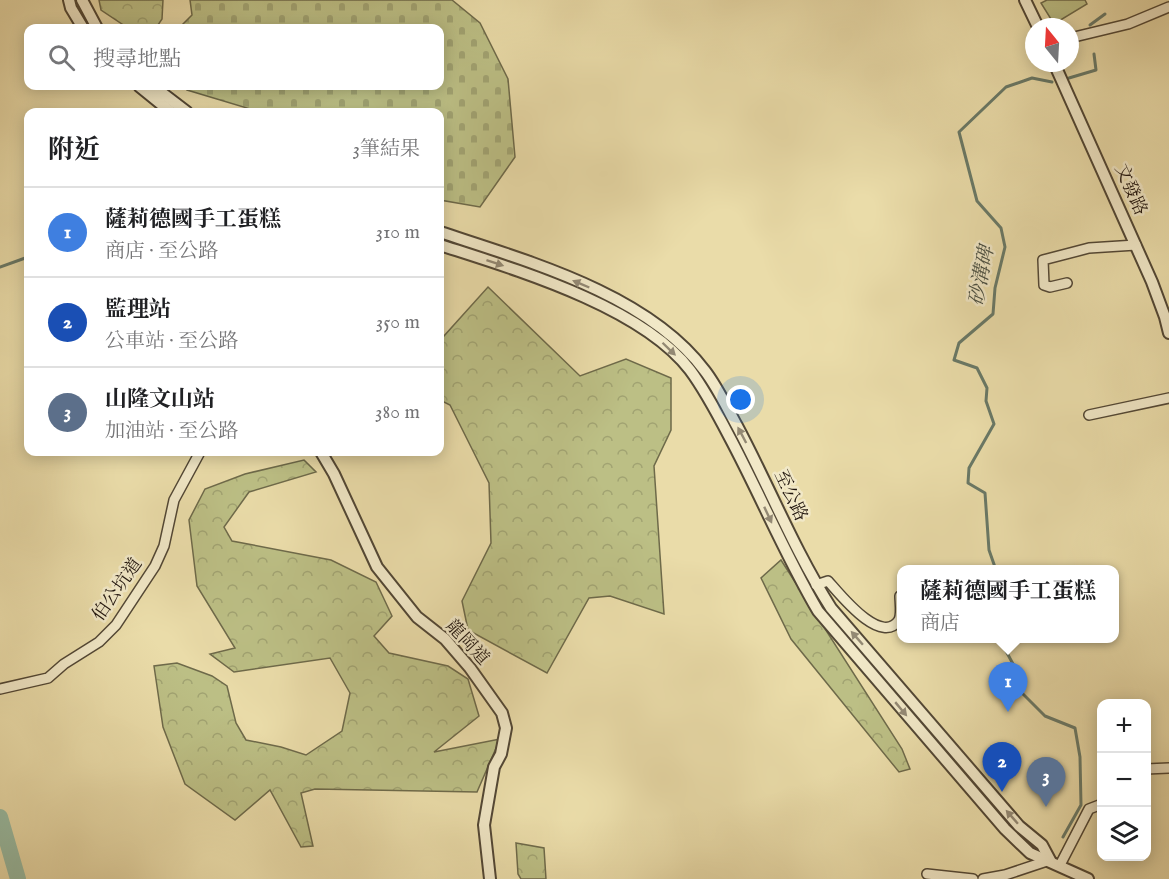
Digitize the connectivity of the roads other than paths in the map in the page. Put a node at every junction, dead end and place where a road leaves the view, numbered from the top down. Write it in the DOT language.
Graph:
graph roads {
  1 [pos="69,0"];
  2 [pos="82,0"];
  3 [pos="1025,0"];
  4 [pos="1169,7"];
  5 [pos="1034,18"];
  6 [pos="81,24"];
  7 [pos="95,24"];
  8 [pos="1079,36"];
  9 [pos="1058,72"];
  10 [pos="144,90"];
  11 [pos="158,90"];
  12 [pos="166,108"];
  13 [pos="181,108"];
  14 [pos="444,234"];
  15 [pos="444,245"];
  16 [pos="1136,245"];
  17 [pos="530,268"];
  18 [pos="1067,283"];
  19 [pos="631,307"];
  20 [pos="624,317"];
  21 [pos="1169,333"];
  22 [pos="1169,399"];
  23 [pos="1089,415"];
  24 [pos="198,456"];
  25 [pos="323,456"];
  26 [pos="763,490"];
  27 [pos="816,585"];
  28 [pos="897,622"];
  29 [pos="892,679"];
  30 [pos="883,688"];
  31 [pos="0,689"];
  32 [pos="1169,768"];
  33 [pos="1151,769"];
  34 [pos="1097,806"];
  35 [pos="1050,860"];
  36 [pos="1060,865"];
  37 [pos="927,874"];
  38 [pos="490,879"];
  39 [pos="973,879"];
  40 [pos="983,879"];
  41 [pos="1088,879"];
  1 -- 6 [label="street"];
  2 -- 7 [label="street"];
  3 -- 5 [label="street"];
  4 -- 8 [label="street"];
  9 -- 16 [label="street, 文發路"];
  10 -- 12 [label="street"];
  11 -- 13 [label="street"];
  14 -- 17 [label="street, 至公路"];
  15 -- 17 [label="street, 至公路, one-way"];
  16 -- 18 [label="street"];
  16 -- 21 [label="street, 文發路"];
  19 -- 17 [label="street, 至公路, one-way"];
  17 -- 20 [label="street, 至公路"];
  19 -- 20 [label="street"];
  26 -- 19 [label="street, 至公路, one-way"];
  20 -- 26 [label="street, 至公路, one-way"];
  22 -- 23 [label="street"];
  24 -- 31 [label="street, 伯公坑道"];
  25 -- 38 [label="street, 龍岡道"];
  26 -- 27 [label="street, 至公路"];
  26 -- 30 [label="street, 至公路, one-way"];
  27 -- 28 [label="street"];
  29 -- 27 [label="street, 至公路, one-way"];
  29 -- 30 [label="street"];
  35 -- 29 [label="street, 至公路, one-way"];
  30 -- 35 [label="street, 至公路, one-way"];
  32 -- 33 [label="street"];
  34 -- 36 [label="street"];
  35 -- 36 [label="street, 至公路"];
  35 -- 40 [label="street"];
  36 -- 41 [label="street, 至公路"];
  37 -- 39 [label="street"];
}
